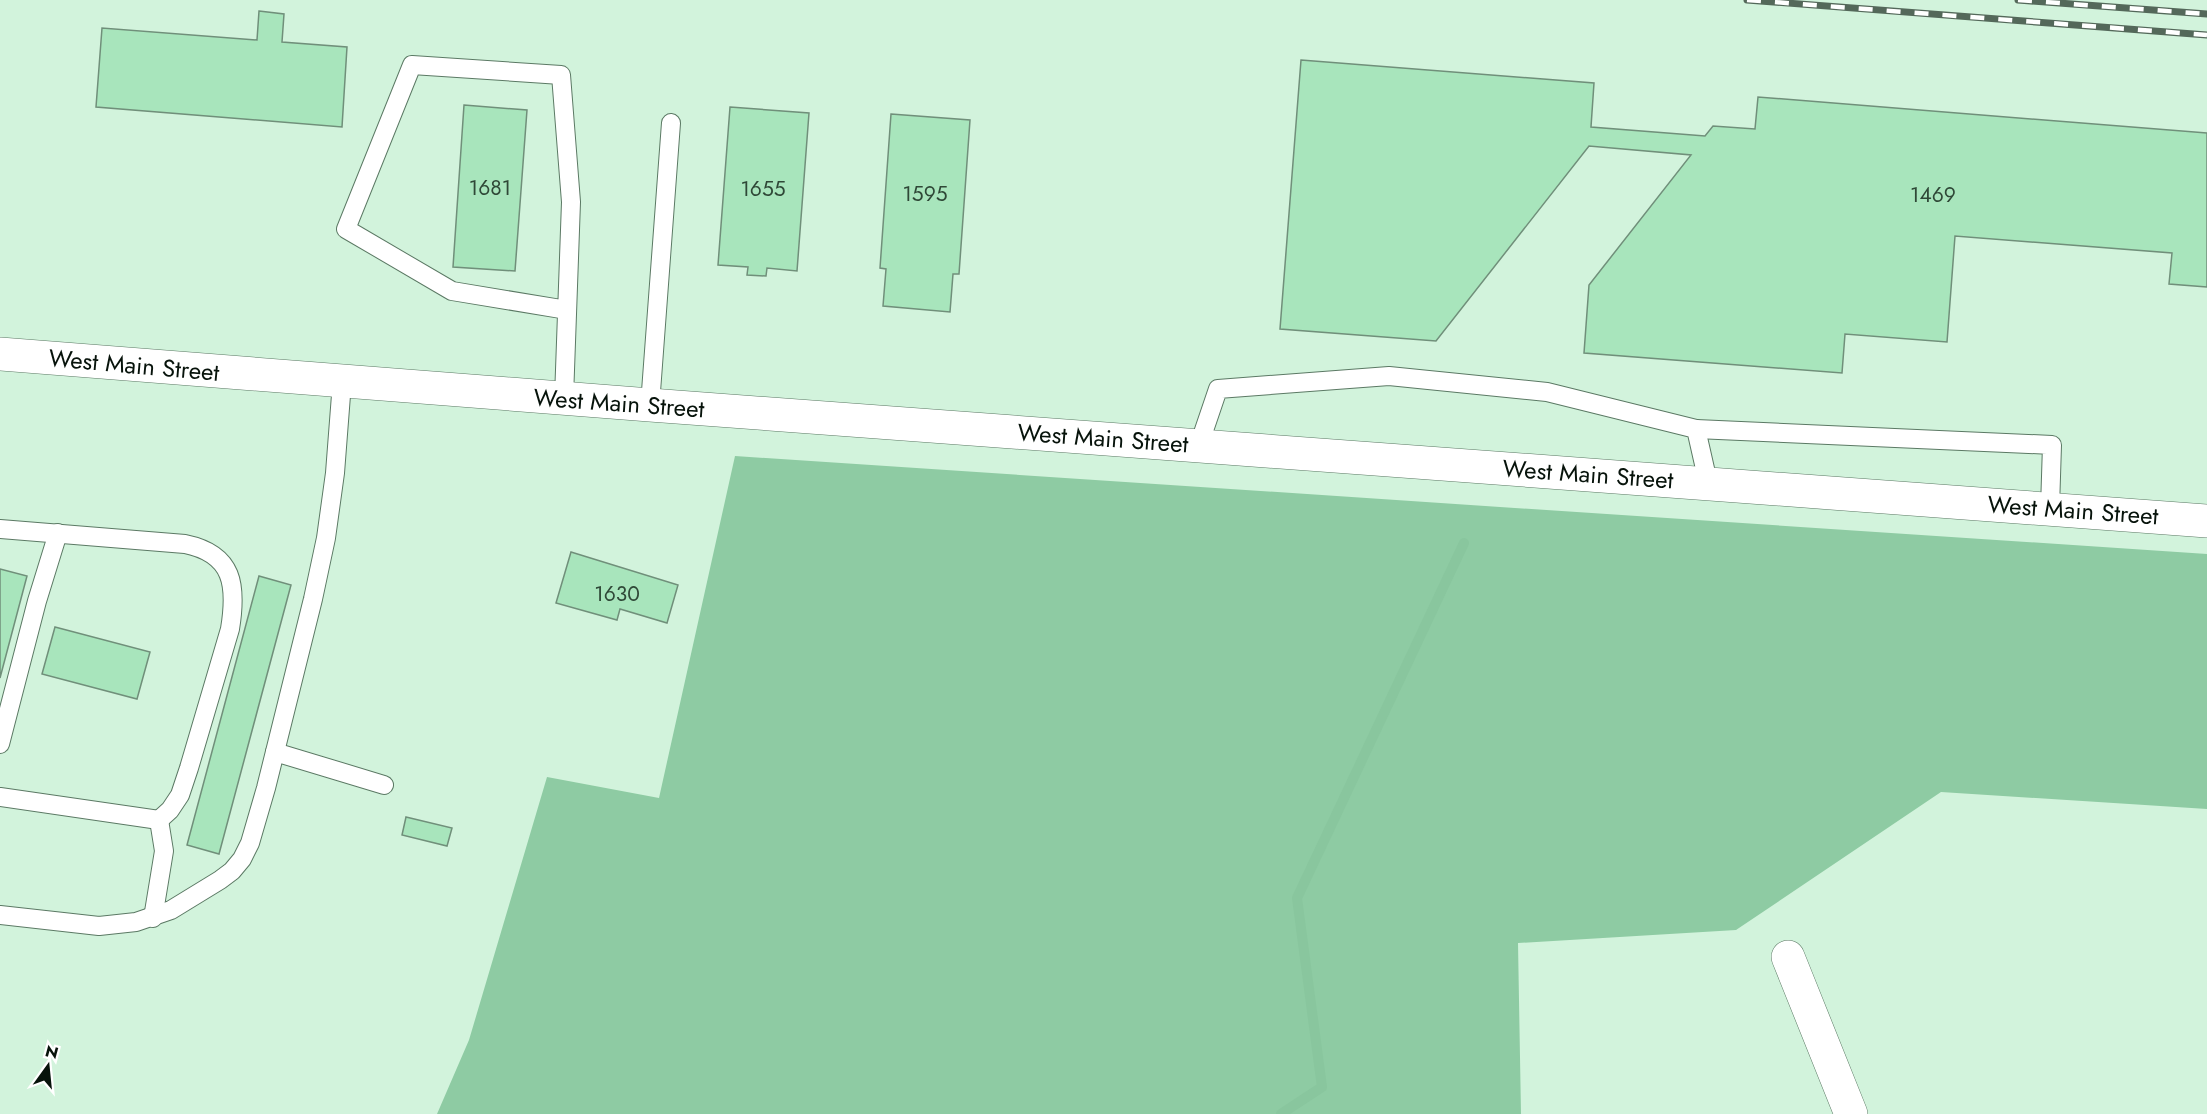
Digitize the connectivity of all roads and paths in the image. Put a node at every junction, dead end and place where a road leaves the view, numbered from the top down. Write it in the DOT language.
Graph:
graph roads {
  1 [pos="671,123"];
  2 [pos="567,310"];
  3 [pos="0,354"];
  4 [pos="342,382"];
  5 [pos="564,398"];
  6 [pos="650,405"];
  7 [pos="1696,429"];
  8 [pos="1199,446"];
  9 [pos="1708,482"];
  10 [pos="2050,508"];
  11 [pos="2207,521"];
  12 [pos="0,530"];
  13 [pos="58,533"];
  14 [pos="0,744"];
  15 [pos="275,752"];
  16 [pos="384,785"];
  17 [pos="0,797"];
  18 [pos="159,820"];
  19 [pos="0,915"];
  20 [pos="153,918"];
  21 [pos="1788,957"];
  22 [pos="1851,1114"];
  1 -- 6 [label="lane"];
  2 -- 2 [label="lane"];
  2 -- 5 [label="lane"];
  3 -- 4 [label="street, West Main Street"];
  4 -- 5 [label="street, West Main Street"];
  4 -- 15 [label="lane"];
  5 -- 6 [label="street, West Main Street"];
  6 -- 8 [label="street, West Main Street"];
  7 -- 8 [label="lane"];
  7 -- 9 [label="lane"];
  7 -- 10 [label="lane"];
  8 -- 9 [label="street, West Main Street"];
  9 -- 10 [label="street, West Main Street"];
  10 -- 11 [label="street, West Main Street"];
  12 -- 13 [label="lane"];
  13 -- 14 [label="lane"];
  13 -- 18 [label="lane"];
  15 -- 16 [label="lane"];
  15 -- 20 [label="lane"];
  17 -- 18 [label="lane"];
  18 -- 20 [label="lane"];
  19 -- 20 [label="lane"];
  21 -- 22 [label="street"];
}
